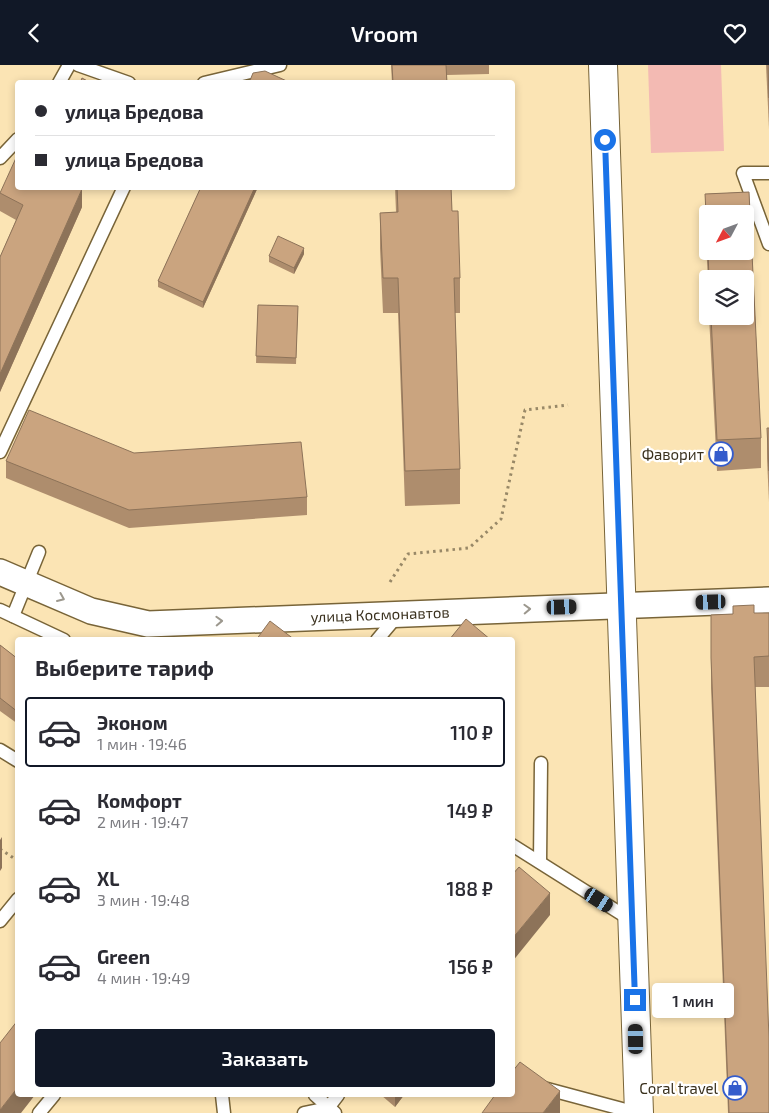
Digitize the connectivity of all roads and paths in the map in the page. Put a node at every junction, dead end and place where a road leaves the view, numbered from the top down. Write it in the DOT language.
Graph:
graph roads {
  1 [pos="69,65"];
  2 [pos="78,65"];
  3 [pos="280,65"];
  4 [pos="603,65"];
  5 [pos="61,80"];
  6 [pos="120,80"];
  7 [pos="217,80"];
  8 [pos="15,142"];
  9 [pos="0,157"];
  10 [pos="769,173"];
  11 [pos="123,190"];
  12 [pos="769,244"];
  13 [pos="568,405"];
  14 [pos="0,452"];
  15 [pos="39,552"];
  16 [pos="0,572"];
  17 [pos="390,583"];
  18 [pos="27,584"];
  19 [pos="769,600"];
  20 [pos="622,605"];
  21 [pos="0,610"];
  22 [pos="399,613"];
  23 [pos="13,616"];
  24 [pos="146,632"];
  25 [pos="58,637"];
  26 [pos="379,637"];
  27 [pos="0,750"];
  28 [pos="15,759"];
  29 [pos="541,763"];
  30 [pos="515,847"];
  31 [pos="0,849"];
  32 [pos="15,859"];
  33 [pos="540,862"];
  34 [pos="15,903"];
  35 [pos="0,921"];
  36 [pos="633,921"];
  37 [pos="515,1084"];
  38 [pos="52,1097"];
  39 [pos="222,1097"];
  40 [pos="317,1097"];
  41 [pos="337,1097"];
  42 [pos="332,1110"];
  43 [pos="39,1113"];
  44 [pos="224,1113"];
  45 [pos="304,1113"];
  46 [pos="638,1113"];
  1 -- 5 [label="lane"];
  2 -- 6 [label="lane"];
  3 -- 7 [label="lane"];
  4 -- 20 [label="street"];
  8 -- 9 [label="lane"];
  10 -- 12 [label="lane"];
  11 -- 14 [label="lane"];
  13 -- 17 [label="path"];
  15 -- 18 [label="lane"];
  16 -- 18 [label="street, улица Космонавтов"];
  18 -- 23 [label="lane"];
  18 -- 24 [label="street, улица Космонавтов, one-way"];
  19 -- 20 [label="street, улица Космонавтов"];
  22 -- 20 [label="street, улица Космонавтов, one-way"];
  20 -- 36 [label="street"];
  21 -- 23 [label="lane"];
  24 -- 22 [label="street, улица Космонавтов, one-way"];
  22 -- 26 [label="lane"];
  23 -- 25 [label="lane"];
  27 -- 28 [label="lane"];
  29 -- 33 [label="lane"];
  30 -- 33 [label="lane"];
  31 -- 32 [label="path"];
  33 -- 36 [label="lane"];
  34 -- 35 [label="lane"];
  36 -- 46 [label="street"];
  37 -- 46 [label="lane"];
  38 -- 43 [label="lane"];
  39 -- 44 [label="lane"];
  40 -- 42 [label="lane"];
  41 -- 42 [label="lane"];
  42 -- 45 [label="lane"];
}
